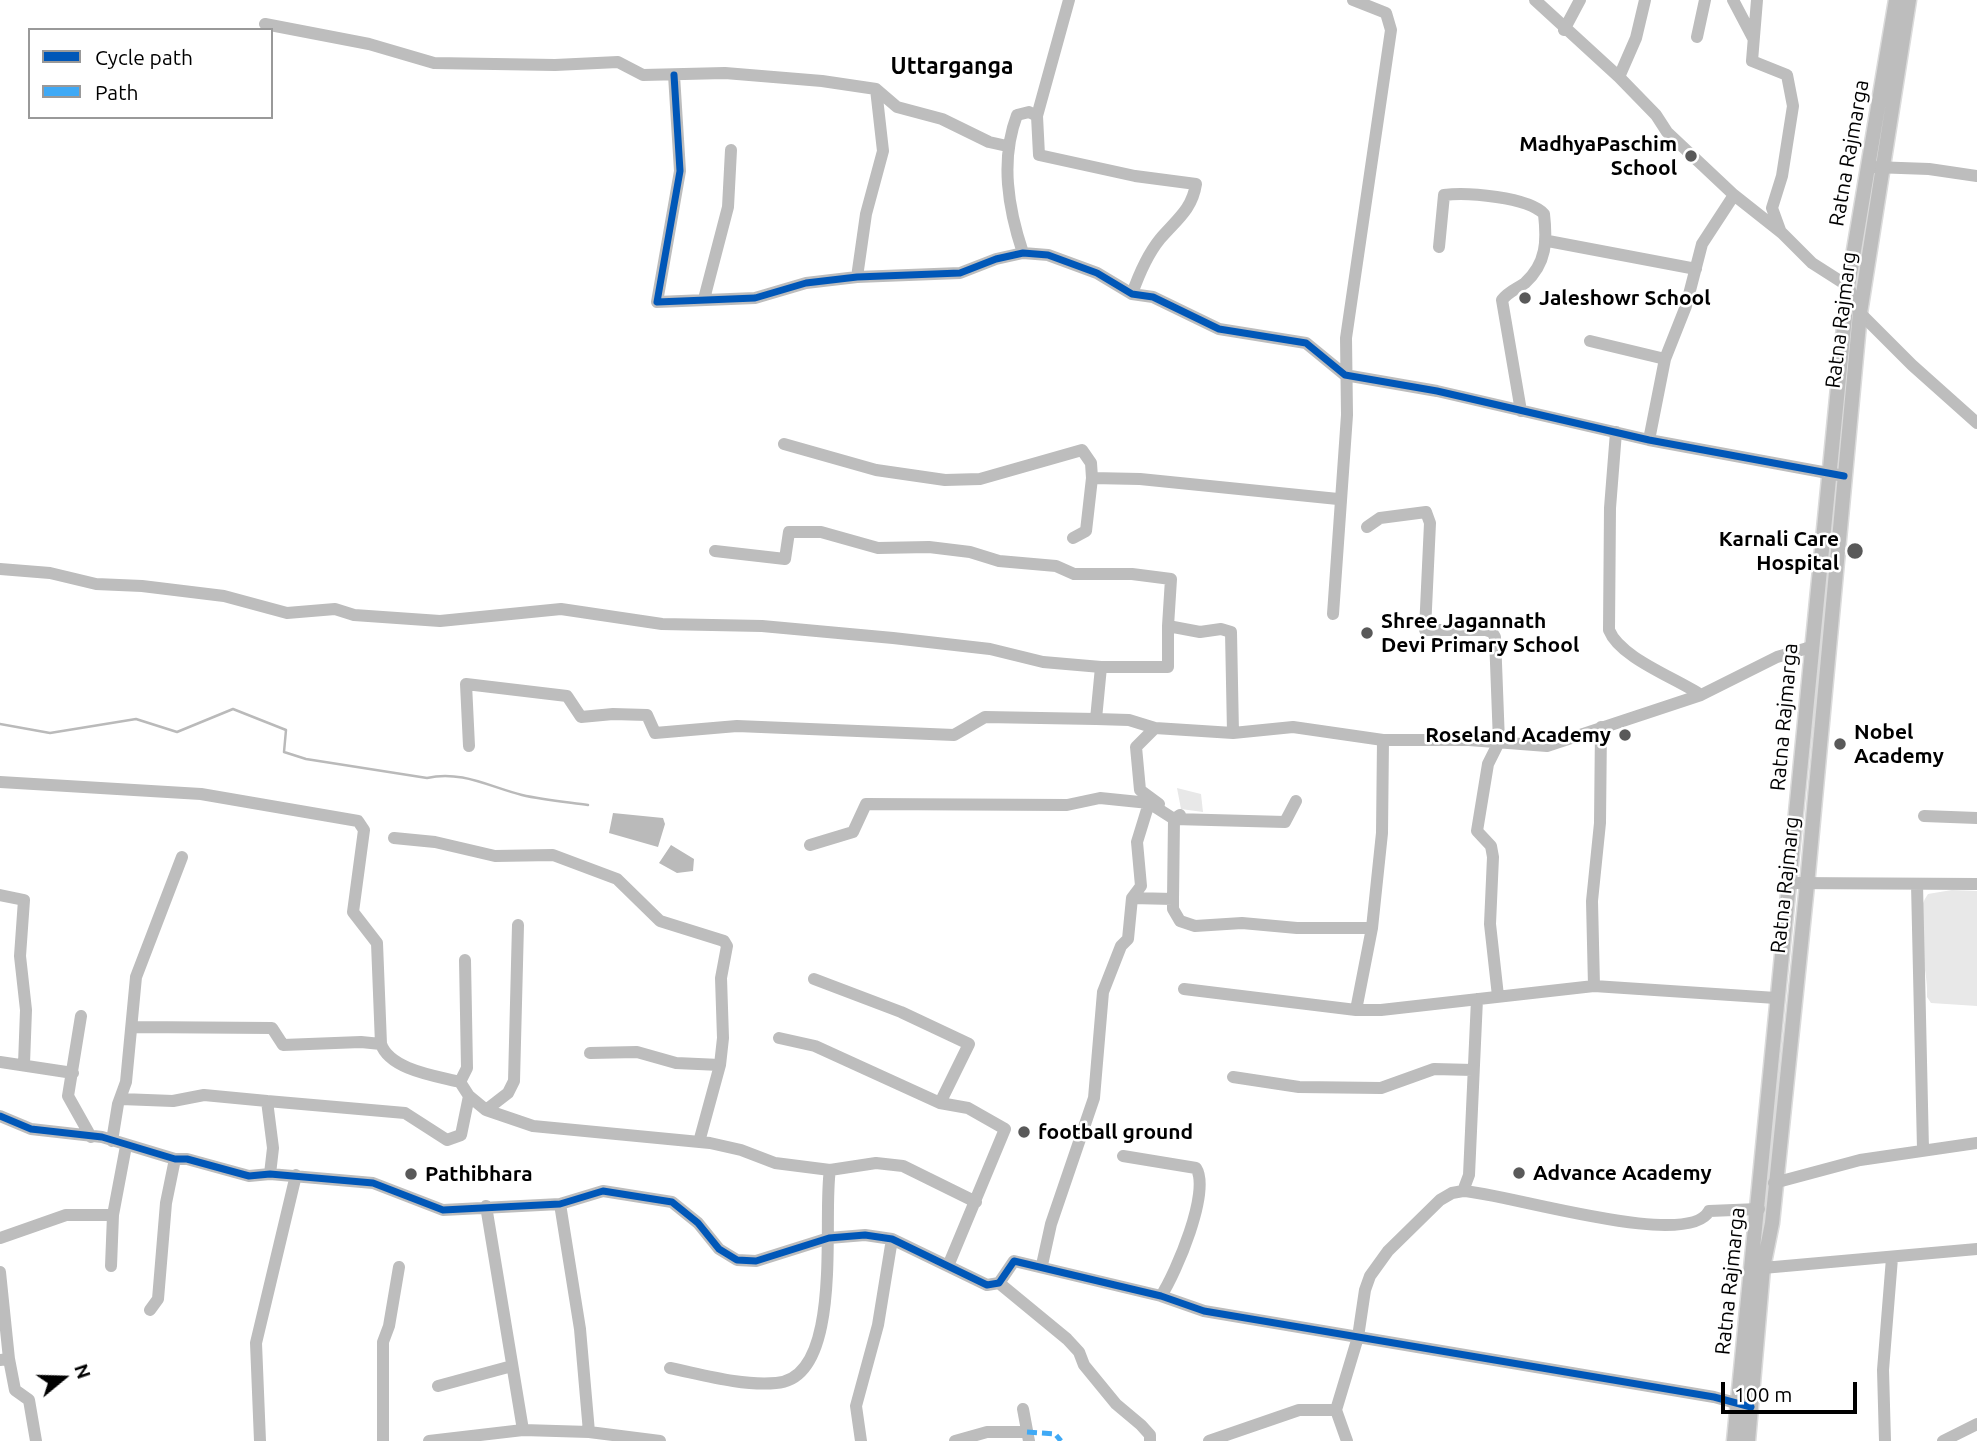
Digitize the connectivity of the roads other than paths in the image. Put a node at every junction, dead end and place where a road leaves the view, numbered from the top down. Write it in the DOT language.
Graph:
graph roads {
  1 [pos="1069,0"];
  2 [pos="1353,0"];
  3 [pos="1535,0"];
  4 [pos="1580,0"];
  5 [pos="1645,0"];
  6 [pos="1705,0"];
  7 [pos="1733,0"];
  8 [pos="1757,0"];
  9 [pos="1896,0"];
  10 [pos="1909,0"];
  11 [pos="265,24"];
  12 [pos="1564,30"];
  13 [pos="1697,37"];
  14 [pos="1753,39"];
  15 [pos="674,75"];
  16 [pos="1619,77"];
  17 [pos="876,89"];
  18 [pos="1037,116"];
  19 [pos="1007,146"];
  20 [pos="731,150"];
  21 [pos="1869,166"];
  22 [pos="1884,168"];
  23 [pos="1977,176"];
  24 [pos="1734,195"];
  25 [pos="1782,233"];
  26 [pos="1548,241"];
  27 [pos="1439,247"];
  28 [pos="1023,253"];
  29 [pos="1696,270"];
  30 [pos="857,277"];
  31 [pos="1848,286"];
  32 [pos="1132,294"];
  33 [pos="704,299"];
  34 [pos="1860,313"];
  35 [pos="1590,341"];
  36 [pos="1665,359"];
  37 [pos="1345,375"];
  38 [pos="1521,411"];
  39 [pos="1977,423"];
  40 [pos="1616,432"];
  41 [pos="1648,440"];
  42 [pos="784,444"];
  43 [pos="1828,474"];
  44 [pos="1844,476"];
  45 [pos="1092,478"];
  46 [pos="1338,499"];
  47 [pos="1367,527"];
  48 [pos="1073,538"];
  49 [pos="715,551"];
  50 [pos="0,569"];
  51 [pos="1333,614"];
  52 [pos="1168,626"];
  53 [pos="1811,647"];
  54 [pos="1101,667"];
  55 [pos="1701,695"];
  56 [pos="1096,719"];
  57 [pos="1601,727"];
  58 [pos="1155,728"];
  59 [pos="1233,733"];
  60 [pos="1383,740"];
  61 [pos="1499,742"];
  62 [pos="469,746"];
  63 [pos="0,782"];
  64 [pos="1140,790"];
  65 [pos="1296,801"];
  66 [pos="1149,803"];
  67 [pos="1924,816"];
  68 [pos="1977,818"];
  69 [pos="1174,819"];
  70 [pos="394,838"];
  71 [pos="810,845"];
  72 [pos="182,857"];
  73 [pos="1790,883"];
  74 [pos="1807,884"];
  75 [pos="1917,884"];
  76 [pos="1977,884"];
  77 [pos="0,895"];
  78 [pos="1132,898"];
  79 [pos="1173,899"];
  80 [pos="518,925"];
  81 [pos="1371,928"];
  82 [pos="465,960"];
  83 [pos="814,979"];
  84 [pos="1594,986"];
  85 [pos="1184,989"];
  86 [pos="1498,996"];
  87 [pos="1776,998"];
  88 [pos="1478,999"];
  89 [pos="1356,1010"];
  90 [pos="81,1016"];
  91 [pos="132,1027"];
  92 [pos="779,1038"];
  93 [pos="381,1044"];
  94 [pos="590,1054"];
  95 [pos="0,1062"];
  96 [pos="24,1064"];
  97 [pos="720,1065"];
  98 [pos="1473,1070"];
  99 [pos="73,1073"];
  100 [pos="1233,1077"];
  101 [pos="460,1082"];
  102 [pos="469,1096"];
  103 [pos="121,1099"];
  104 [pos="267,1101"];
  105 [pos="940,1102"];
  106 [pos="486,1110"];
  107 [pos="0,1116"];
  108 [pos="91,1136"];
  109 [pos="112,1140"];
  110 [pos="699,1142"];
  111 [pos="1977,1143"];
  112 [pos="126,1146"];
  113 [pos="1923,1149"];
  114 [pos="1123,1156"];
  115 [pos="175,1159"];
  116 [pos="830,1170"];
  117 [pos="270,1174"];
  118 [pos="296,1175"];
  119 [pos="1774,1183"];
  120 [pos="1463,1191"];
  121 [pos="976,1202"];
  122 [pos="560,1204"];
  123 [pos="486,1206"];
  124 [pos="113,1215"];
  125 [pos="1762,1218"];
  126 [pos="0,1238"];
  127 [pos="829,1238"];
  128 [pos="892,1239"];
  129 [pos="1977,1249"];
  130 [pos="1892,1258"];
  131 [pos="1042,1265"];
  132 [pos="111,1266"];
  133 [pos="948,1266"];
  134 [pos="399,1267"];
  135 [pos="1763,1268"];
  136 [pos="0,1272"];
  137 [pos="999,1283"];
  138 [pos="1161,1296"];
  139 [pos="150,1310"];
  140 [pos="1359,1337"];
  141 [pos="4,1360"];
  142 [pos="512,1366"];
  143 [pos="670,1368"];
  144 [pos="438,1386"];
  145 [pos="1745,1406"];
  146 [pos="1023,1409"];
  147 [pos="1336,1410"];
  148 [pos="1977,1424"];
  149 [pos="523,1430"];
  150 [pos="589,1432"];
  151 [pos="1028,1437"];
  152 [pos="36,1441"];
  153 [pos="260,1441"];
  154 [pos="383,1441"];
  155 [pos="429,1441"];
  156 [pos="660,1441"];
  157 [pos="861,1441"];
  158 [pos="955,1441"];
  159 [pos="1150,1441"];
  160 [pos="1209,1441"];
  161 [pos="1347,1441"];
  162 [pos="1734,1441"];
  163 [pos="1748,1441"];
  164 [pos="1885,1441"];
  165 [pos="1943,1441"];
  1 -- 18 [label="street"];
  2 -- 37 [label="street"];
  3 -- 12 [label="street"];
  4 -- 12 [label="street"];
  5 -- 16 [label="street"];
  6 -- 13 [label="street"];
  7 -- 14 [label="street"];
  8 -- 14 [label="street"];
  9 -- 21 [label="main road, Ratna Rajmarga"];
  10 -- 22 [label="main road, Ratna Rajmarg"];
  11 -- 15 [label="street"];
  12 -- 16 [label="street"];
  14 -- 25 [label="street"];
  15 -- 17 [label="street"];
  15 -- 33 [label="street"];
  16 -- 24 [label="street"];
  17 -- 19 [label="street"];
  17 -- 30 [label="street"];
  18 -- 19 [label="street"];
  18 -- 32 [label="street"];
  19 -- 28 [label="street"];
  20 -- 33 [label="street"];
  21 -- 22 [label="street"];
  21 -- 31 [label="main road, Ratna Rajmarga"];
  22 -- 23 [label="street"];
  22 -- 34 [label="main road, Ratna Rajmarg"];
  24 -- 25 [label="street"];
  24 -- 29 [label="street"];
  25 -- 31 [label="street"];
  26 -- 27 [label="street"];
  26 -- 29 [label="street"];
  26 -- 38 [label="street"];
  28 -- 30 [label="street"];
  28 -- 32 [label="street"];
  29 -- 36 [label="street"];
  30 -- 33 [label="street"];
  31 -- 34 [label="street"];
  31 -- 43 [label="main road, Ratna Rajmarga"];
  32 -- 37 [label="street"];
  34 -- 39 [label="street"];
  34 -- 44 [label="main road, Ratna Rajmarg"];
  35 -- 36 [label="street"];
  36 -- 41 [label="street"];
  37 -- 38 [label="street"];
  37 -- 46 [label="street"];
  38 -- 40 [label="street"];
  40 -- 41 [label="street"];
  40 -- 55 [label="street"];
  41 -- 43 [label="street"];
  42 -- 45 [label="street"];
  43 -- 44 [label="street"];
  43 -- 53 [label="main road, Ratna Rajmarga"];
  44 -- 74 [label="main road, Ratna Rajmarg"];
  45 -- 46 [label="street"];
  45 -- 48 [label="street"];
  46 -- 51 [label="street"];
  47 -- 61 [label="street"];
  49 -- 52 [label="street"];
  50 -- 54 [label="street"];
  52 -- 54 [label="street"];
  52 -- 59 [label="street"];
  53 -- 55 [label="street"];
  53 -- 73 [label="main road, Ratna Rajmarga"];
  54 -- 56 [label="street"];
  55 -- 57 [label="street"];
  56 -- 58 [label="street"];
  56 -- 62 [label="street"];
  57 -- 61 [label="street"];
  57 -- 84 [label="street"];
  58 -- 59 [label="street"];
  58 -- 64 [label="street"];
  59 -- 60 [label="street"];
  60 -- 61 [label="street"];
  60 -- 81 [label="street"];
  61 -- 86 [label="street"];
  63 -- 93 [label="street"];
  64 -- 66 [label="street"];
  64 -- 69 [label="street"];
  65 -- 69 [label="street"];
  66 -- 69 [label="street"];
  66 -- 71 [label="street"];
  66 -- 78 [label="street"];
  67 -- 68 [label="street"];
  69 -- 79 [label="street"];
  70 -- 97 [label="street"];
  72 -- 91 [label="street"];
  73 -- 74 [label="street"];
  73 -- 87 [label="main road, Ratna Rajmarga"];
  74 -- 75 [label="street"];
  74 -- 119 [label="main road, Ratna Rajmarg"];
  75 -- 76 [label="street"];
  75 -- 113 [label="street"];
  77 -- 96 [label="street"];
  78 -- 79 [label="street"];
  78 -- 131 [label="street"];
  79 -- 81 [label="street"];
  80 -- 106 [label="street"];
  81 -- 89 [label="street"];
  82 -- 101 [label="street"];
  83 -- 105 [label="street"];
  84 -- 86 [label="street"];
  84 -- 87 [label="street"];
  85 -- 89 [label="street"];
  86 -- 88 [label="street"];
  87 -- 125 [label="main road, Ratna Rajmarga"];
  88 -- 89 [label="street"];
  88 -- 98 [label="street"];
  90 -- 99 [label="street"];
  91 -- 93 [label="street"];
  91 -- 103 [label="street"];
  92 -- 105 [label="street"];
  93 -- 101 [label="street"];
  94 -- 97 [label="street"];
  95 -- 96 [label="street"];
  96 -- 99 [label="street"];
  97 -- 110 [label="street"];
  98 -- 100 [label="street"];
  98 -- 120 [label="street"];
  99 -- 108 [label="street"];
  101 -- 102 [label="street"];
  102 -- 104 [label="street"];
  102 -- 106 [label="street"];
  103 -- 104 [label="street"];
  103 -- 109 [label="street"];
  104 -- 117 [label="street"];
  105 -- 121 [label="street"];
  106 -- 110 [label="street"];
  107 -- 108 [label="street"];
  108 -- 109 [label="street"];
  109 -- 112 [label="street"];
  110 -- 116 [label="street"];
  111 -- 113 [label="street"];
  112 -- 115 [label="street"];
  112 -- 124 [label="street"];
  113 -- 119 [label="street"];
  114 -- 138 [label="street"];
  115 -- 117 [label="street"];
  115 -- 139 [label="street"];
  116 -- 121 [label="street"];
  116 -- 127 [label="street"];
  117 -- 118 [label="street"];
  118 -- 123 [label="street"];
  118 -- 153 [label="street"];
  119 -- 125 [label="main road, Ratna Rajmarg"];
  120 -- 125 [label="street"];
  120 -- 140 [label="street"];
  121 -- 133 [label="street"];
  122 -- 123 [label="street"];
  122 -- 127 [label="street"];
  122 -- 150 [label="street"];
  123 -- 142 [label="street"];
  124 -- 126 [label="street"];
  124 -- 132 [label="street"];
  125 -- 135 [label="main road, Ratna Rajmarg"];
  125 -- 145 [label="main road, Ratna Rajmarga"];
  127 -- 128 [label="street"];
  127 -- 143 [label="street"];
  128 -- 133 [label="street"];
  128 -- 157 [label="street"];
  129 -- 130 [label="street"];
  130 -- 135 [label="street"];
  130 -- 164 [label="street"];
  131 -- 137 [label="street"];
  131 -- 138 [label="street"];
  133 -- 137 [label="street"];
  134 -- 154 [label="street"];
  135 -- 145 [label="main road, Ratna Rajmarg"];
  136 -- 141 [label="street"];
  137 -- 159 [label="street"];
  138 -- 140 [label="street"];
  140 -- 145 [label="street"];
  140 -- 147 [label="street"];
  141 -- 152 [label="street"];
  142 -- 144 [label="street"];
  142 -- 149 [label="street"];
  145 -- 162 [label="main road, Ratna Rajmarga"];
  145 -- 163 [label="main road, Ratna Rajmarg"];
  146 -- 151 [label="street"];
  147 -- 160 [label="street"];
  147 -- 161 [label="street"];
  148 -- 165 [label="street"];
  149 -- 150 [label="street"];
  149 -- 155 [label="street"];
  150 -- 156 [label="street"];
  151 -- 158 [label="street"];
}
